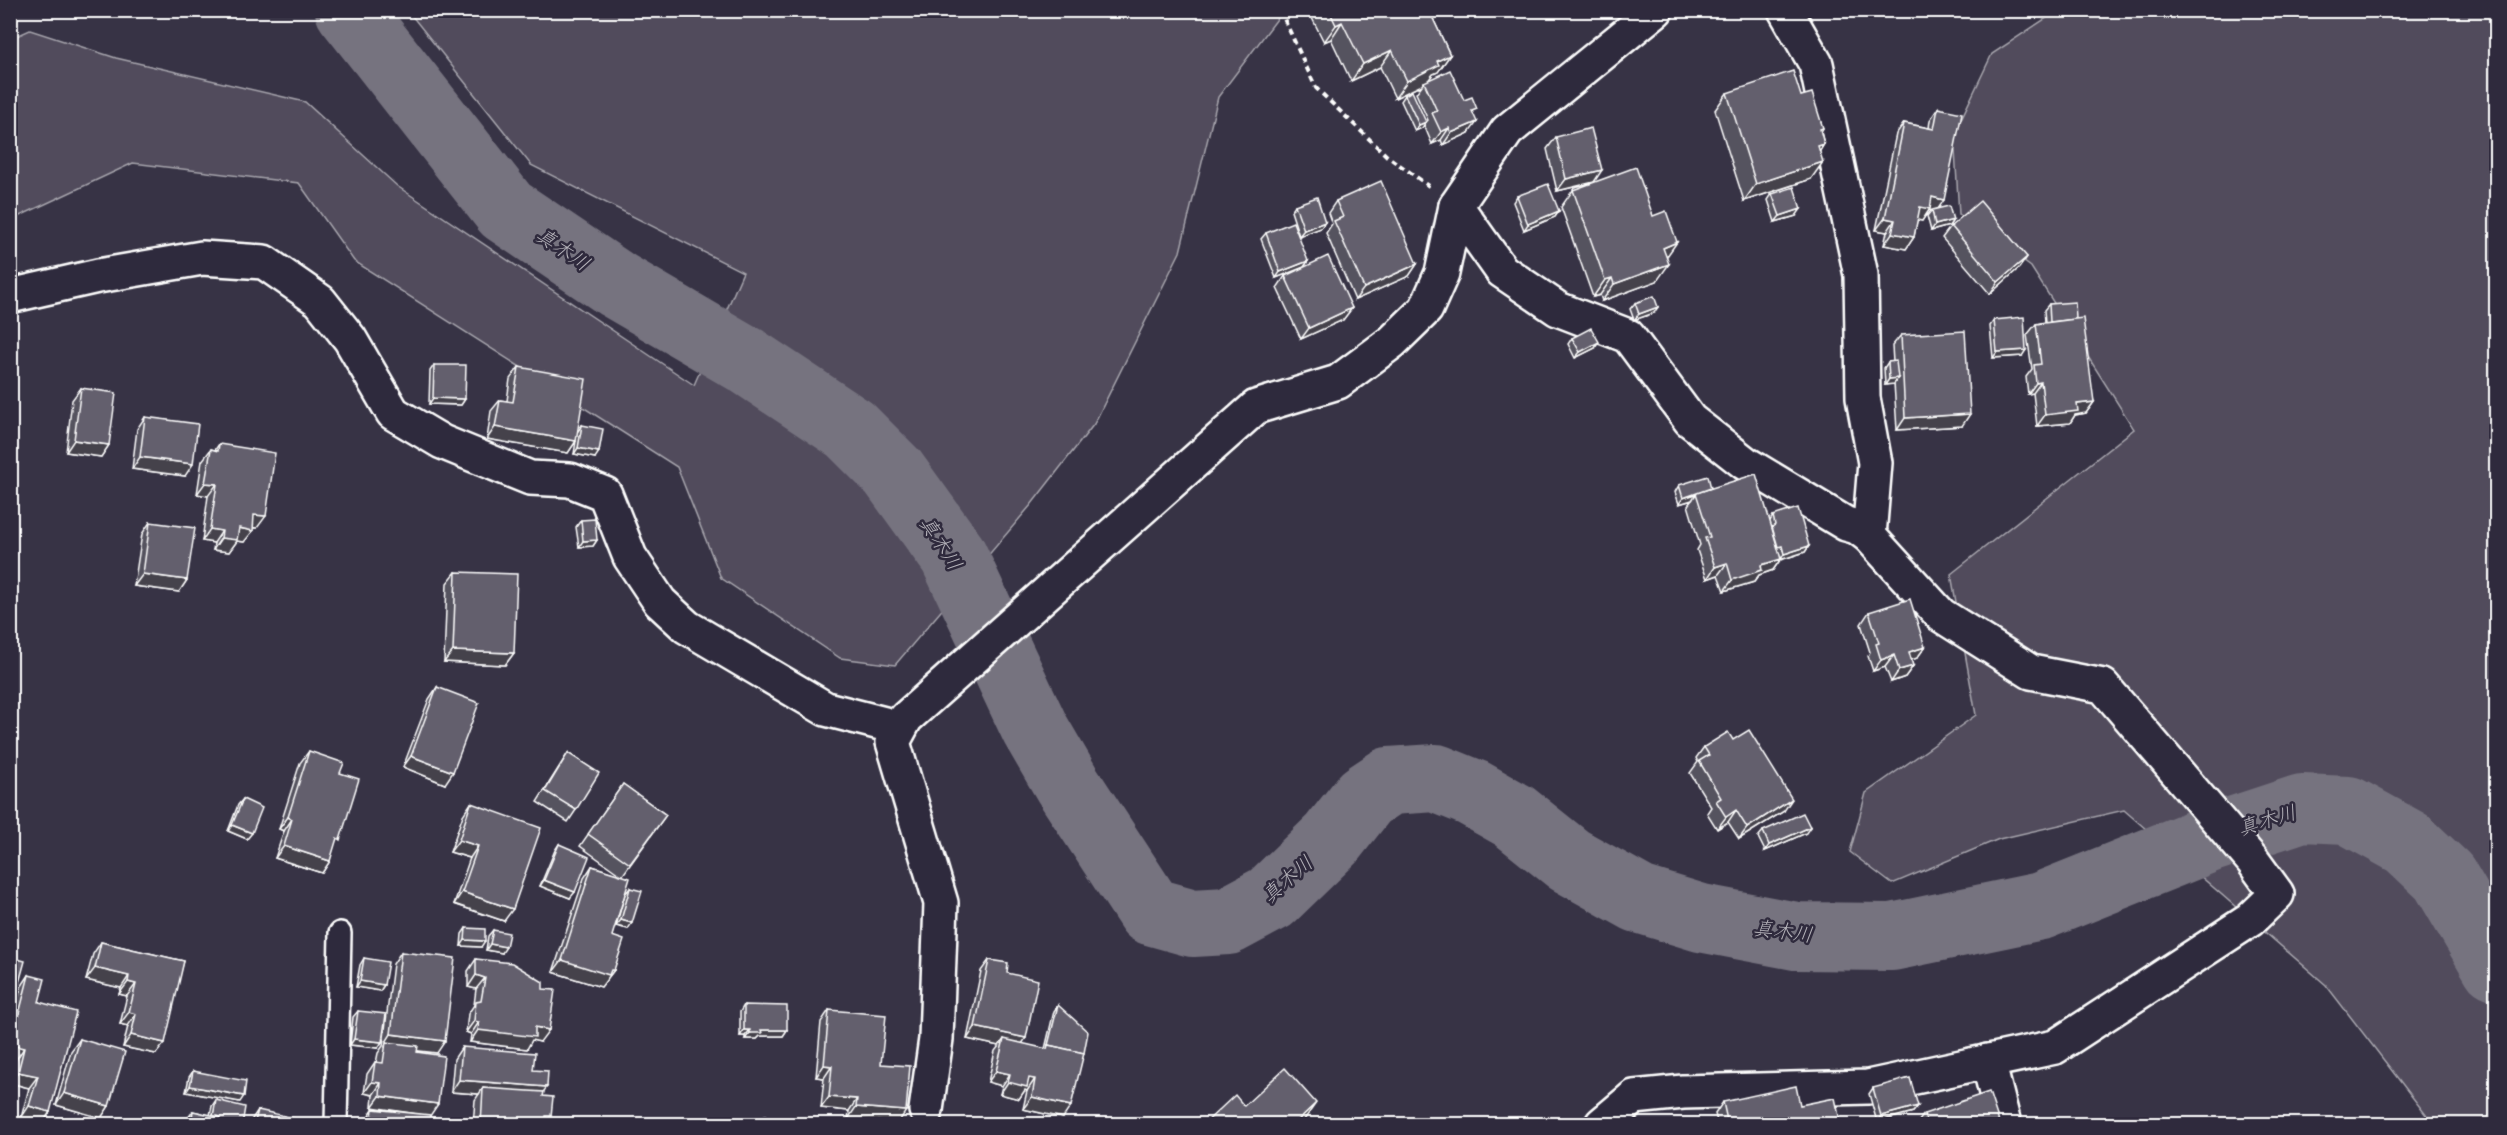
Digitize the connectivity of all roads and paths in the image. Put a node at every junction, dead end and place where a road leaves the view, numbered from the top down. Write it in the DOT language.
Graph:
graph roads {
  1 [pos="1280,10"];
  2 [pos="1656,10"];
  3 [pos="1785,10"];
  4 [pos="1456,206"];
  5 [pos="10,296"];
  6 [pos="1869,536"];
  7 [pos="900,729"];
  8 [pos="340,933"];
  9 [pos="1988,1061"];
  10 [pos="922,1117"];
  11 [pos="336,1125"];
  12 [pos="1602,1125"];
  13 [pos="2004,1125"];
  1 -- 4 [label="path"];
  2 -- 4 [label="street"];
  3 -- 6 [label="street"];
  4 -- 6 [label="street"];
  4 -- 7 [label="street"];
  5 -- 7 [label="street"];
  6 -- 9 [label="street"];
  7 -- 10 [label="street"];
  8 -- 11 [label="lane"];
  9 -- 12 [label="street"];
  9 -- 13 [label="street"];
}
